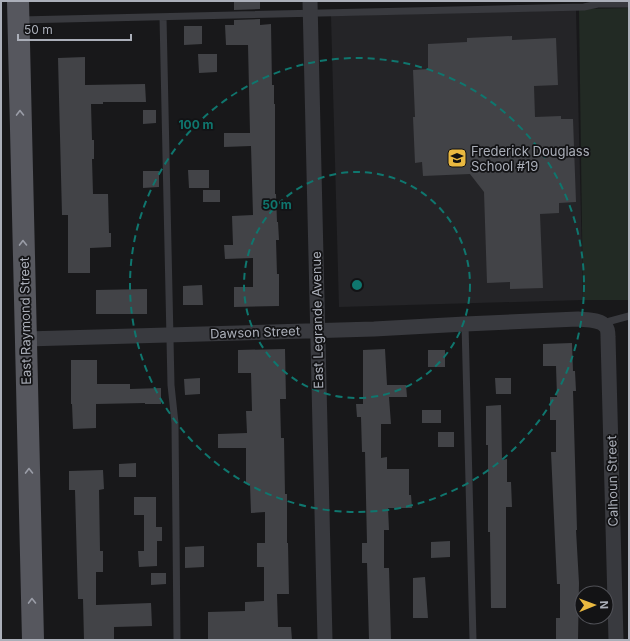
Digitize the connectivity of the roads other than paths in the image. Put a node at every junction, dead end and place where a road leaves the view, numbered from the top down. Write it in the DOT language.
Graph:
graph roads {
  1 [pos="598,3"];
  2 [pos="629,4"];
  3 [pos="310,7"];
  4 [pos="18,11"];
  5 [pos="163,17"];
  6 [pos="629,316"];
  7 [pos="603,323"];
  8 [pos="465,324"];
  9 [pos="317,330"];
  10 [pos="170,335"];
  11 [pos="26,339"];
  12 [pos="33,640"];
  13 [pos="177,640"];
  14 [pos="325,640"];
  15 [pos="473,640"];
  16 [pos="616,640"];
  1 -- 2 [label="lane"];
  1 -- 3 [label="lane"];
  3 -- 5 [label="lane"];
  3 -- 9 [label="street, East Legrande Avenue"];
  4 -- 5 [label="lane"];
  11 -- 4 [label="main road, East Raymond Street, one-way"];
  5 -- 10 [label="lane"];
  6 -- 7 [label="lane"];
  7 -- 8 [label="street, Dawson Street"];
  7 -- 16 [label="street, Calhoun Street"];
  8 -- 9 [label="street, Dawson Street"];
  8 -- 15 [label="lane"];
  9 -- 10 [label="street, Dawson Street"];
  9 -- 14 [label="street, East Legrande Avenue"];
  10 -- 11 [label="street, Dawson Street"];
  10 -- 13 [label="lane"];
  12 -- 11 [label="main road, East Raymond Street, one-way"];
}
